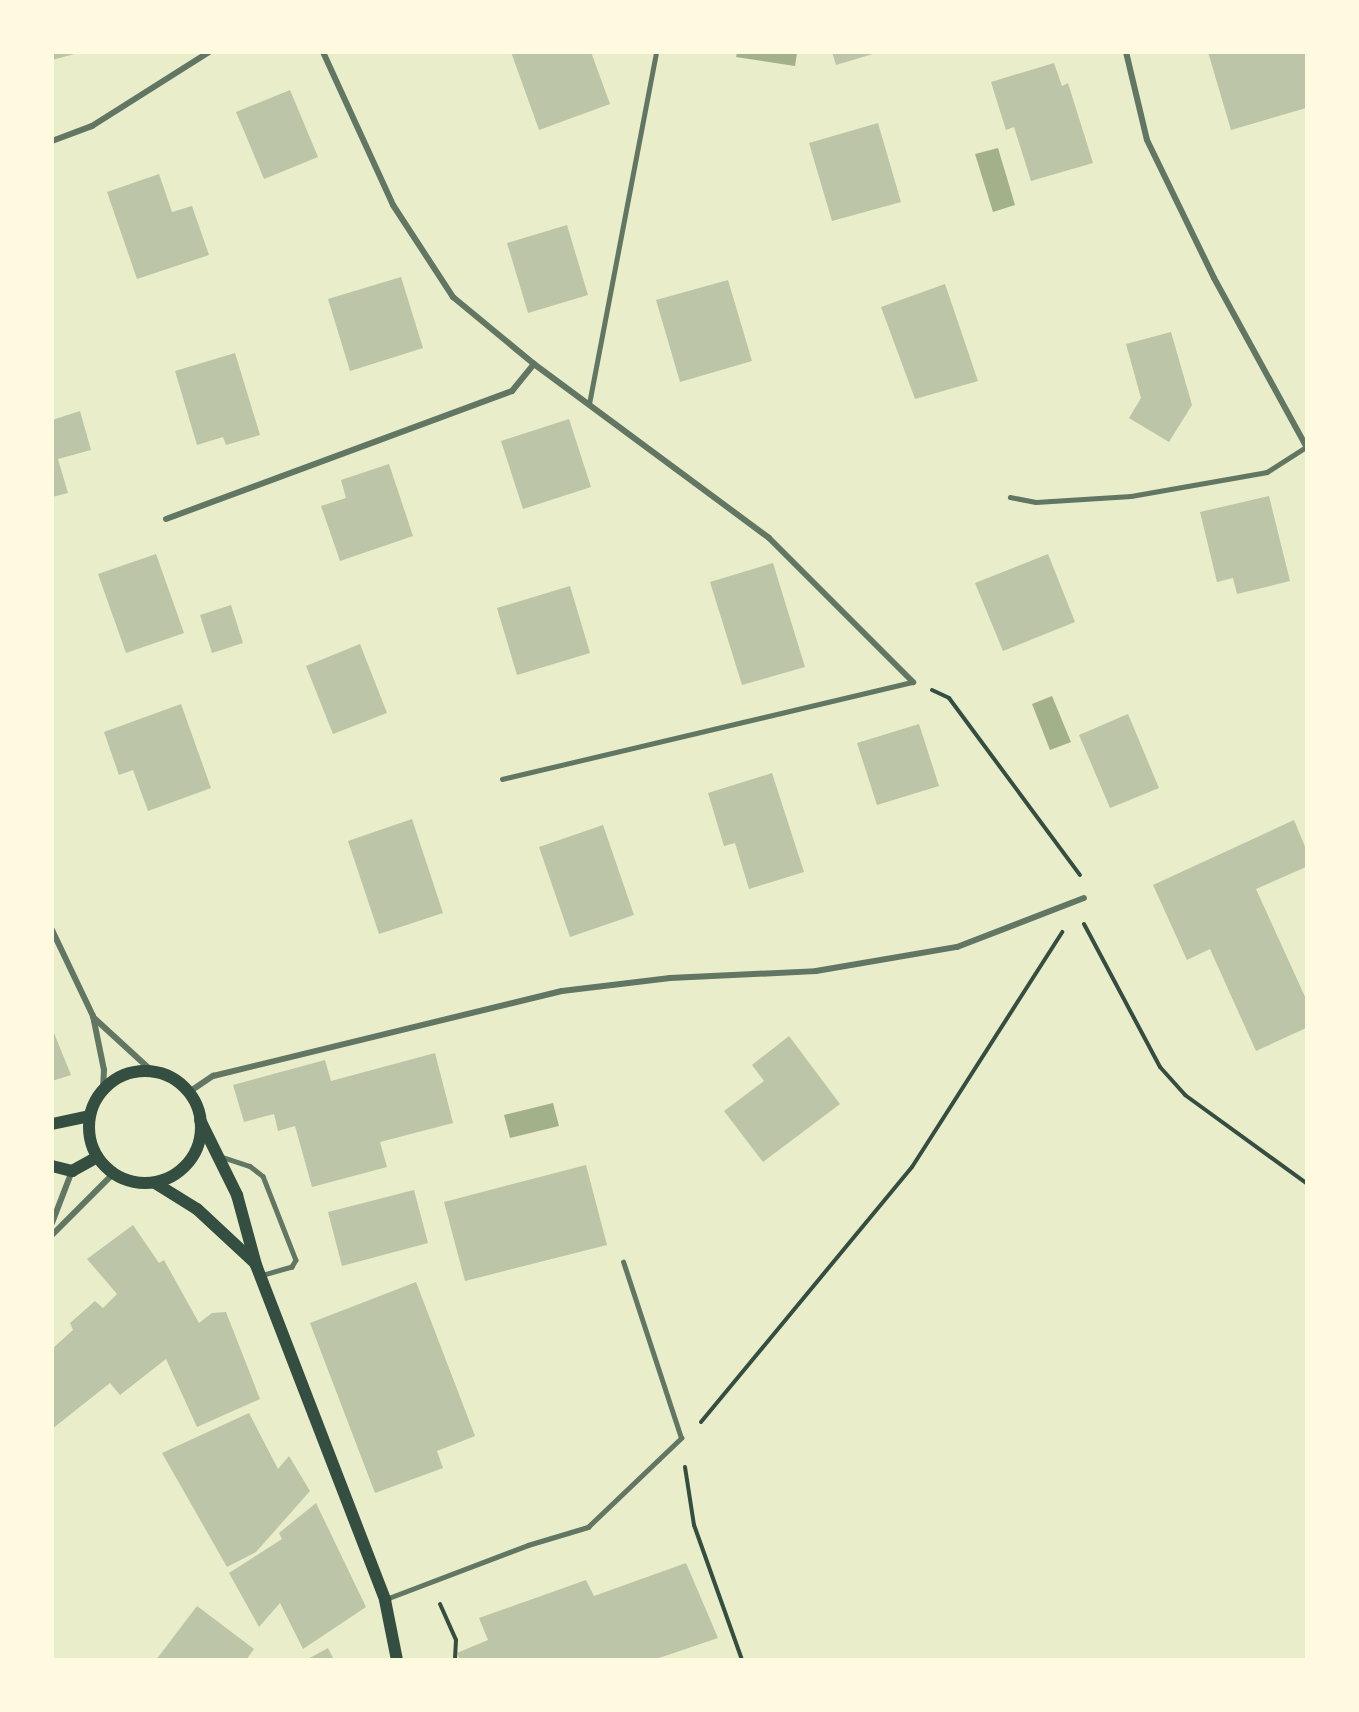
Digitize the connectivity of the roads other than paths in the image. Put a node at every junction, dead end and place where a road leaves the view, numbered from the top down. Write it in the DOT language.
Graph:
graph roads {
  1 [pos="209,52"];
  2 [pos="322,52"];
  3 [pos="656,52"];
  4 [pos="1126,52"];
  5 [pos="52,141"];
  6 [pos="534,364"];
  7 [pos="589,404"];
  8 [pos="1306,446"];
  9 [pos="1010,497"];
  10 [pos="166,519"];
  11 [pos="912,682"];
  12 [pos="502,779"];
  13 [pos="1084,898"];
  14 [pos="52,930"];
  15 [pos="93,1016"];
  16 [pos="153,1072"];
  17 [pos="103,1089"];
  18 [pos="189,1092"];
  19 [pos="89,1116"];
  20 [pos="200,1120"];
  21 [pos="52,1124"];
  22 [pos="97,1157"];
  23 [pos="220,1157"];
  24 [pos="52,1166"];
  25 [pos="72,1171"];
  26 [pos="113,1174"];
  27 [pos="155,1183"];
  28 [pos="52,1223"];
  29 [pos="52,1234"];
  30 [pos="623,1262"];
  31 [pos="259,1271"];
  32 [pos="385,1600"];
  33 [pos="397,1659"];
  1 -- 5 [label="street"];
  2 -- 6 [label="street"];
  3 -- 7 [label="lane"];
  4 -- 8 [label="street"];
  6 -- 7 [label="street"];
  6 -- 10 [label="street"];
  7 -- 11 [label="street"];
  8 -- 9 [label="lane"];
  11 -- 12 [label="lane"];
  13 -- 18 [label="street"];
  14 -- 15 [label="street"];
  15 -- 16 [label="street"];
  15 -- 17 [label="street"];
  16 -- 17 [label="main road"];
  16 -- 18 [label="main road"];
  17 -- 19 [label="main road"];
  18 -- 20 [label="main road"];
  19 -- 21 [label="main road"];
  19 -- 22 [label="main road"];
  20 -- 23 [label="main road"];
  20 -- 27 [label="main road"];
  22 -- 25 [label="main road"];
  22 -- 26 [label="main road"];
  23 -- 31 [label="main road"];
  23 -- 31 [label="lane"];
  24 -- 25 [label="main road"];
  25 -- 28 [label="street"];
  26 -- 27 [label="main road"];
  26 -- 29 [label="street"];
  27 -- 31 [label="main road"];
  30 -- 32 [label="lane"];
  31 -- 32 [label="main road"];
  32 -- 33 [label="main road"];
}
